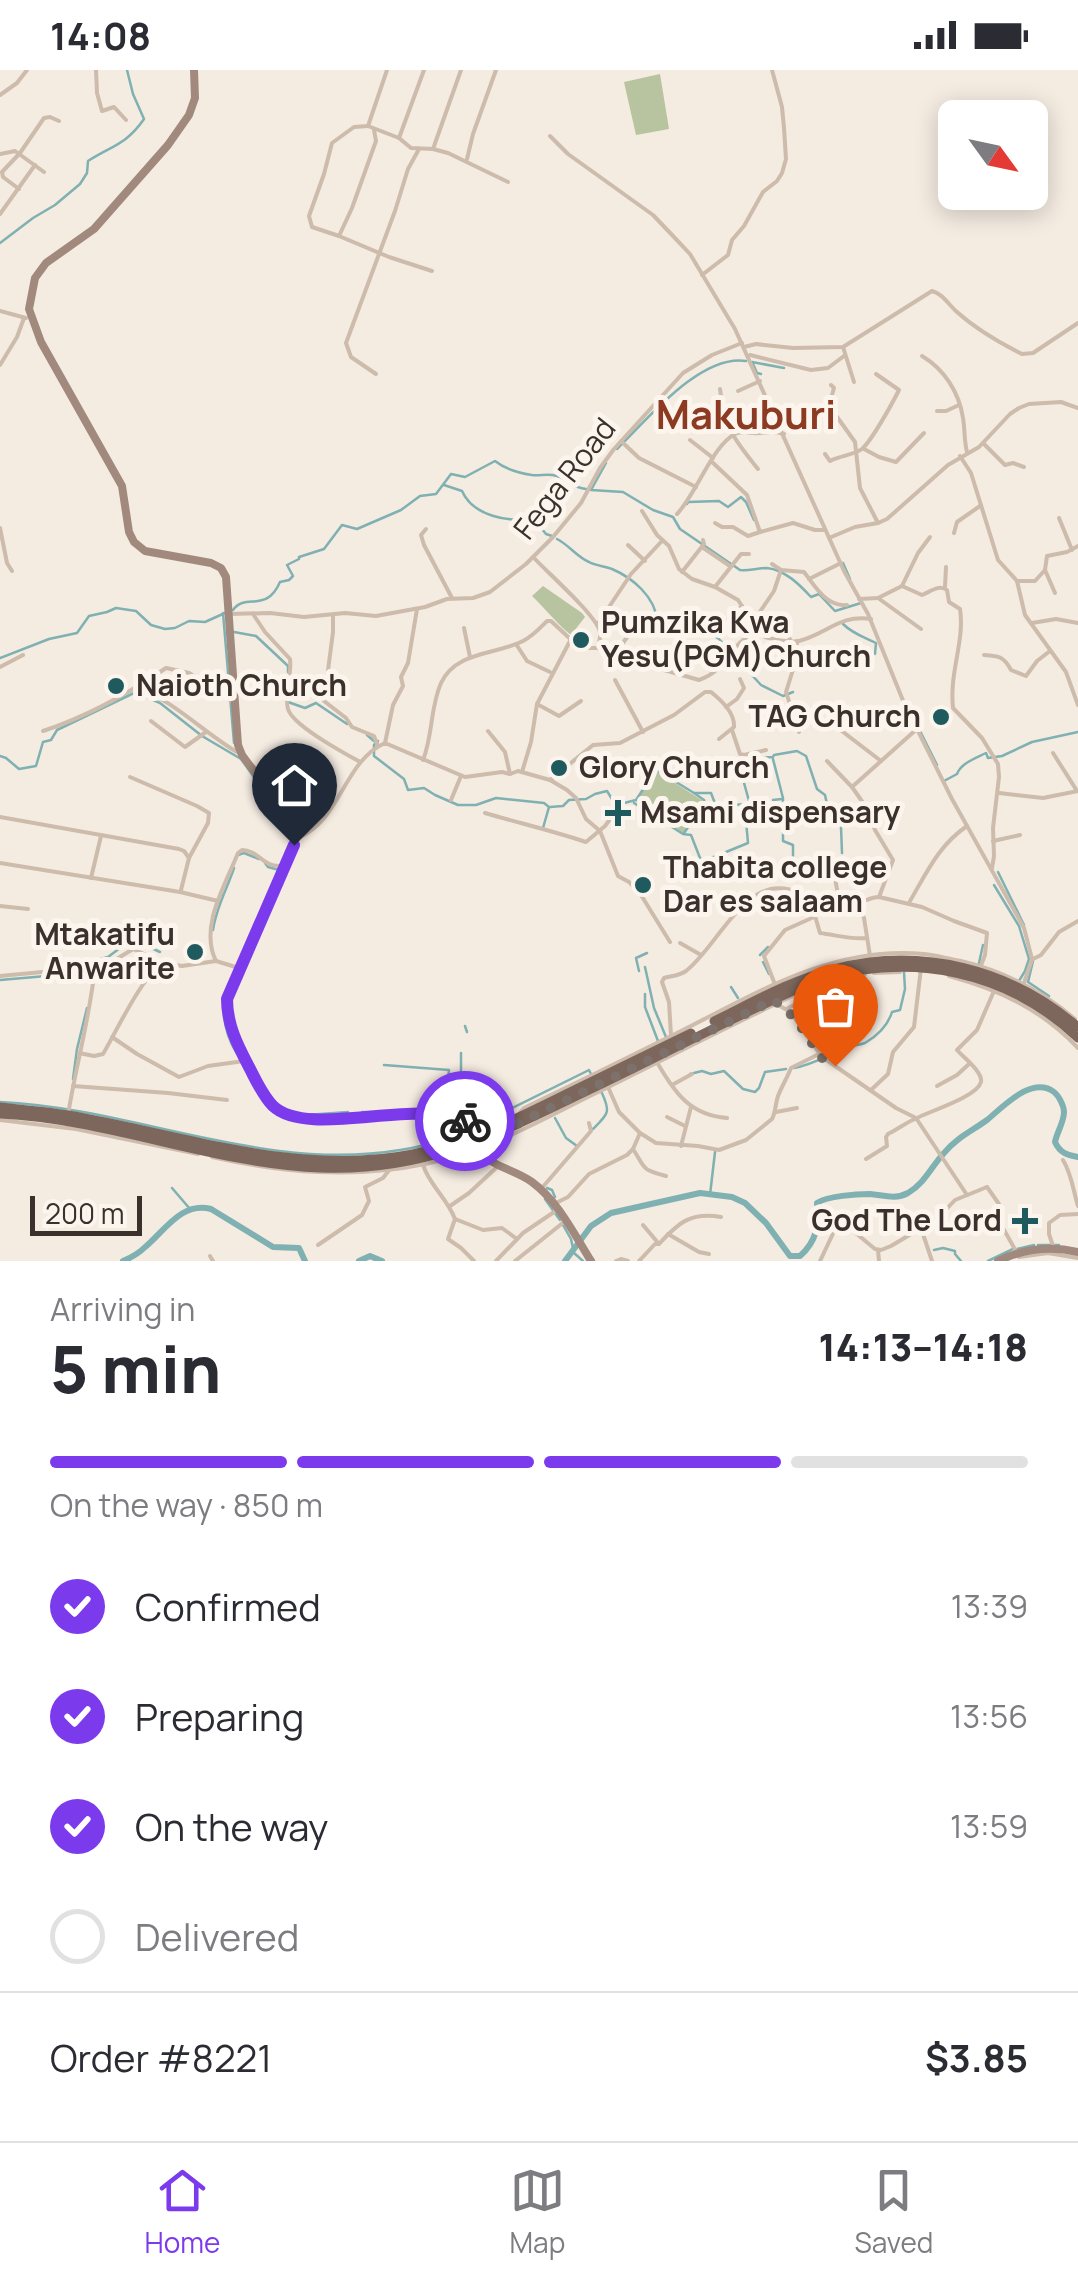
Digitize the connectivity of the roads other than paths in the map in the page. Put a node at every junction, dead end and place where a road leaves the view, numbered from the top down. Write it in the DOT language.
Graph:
graph roads {
  1 [pos="27,70"];
  2 [pos="96,70"];
  3 [pos="194,70"];
  4 [pos="388,70"];
  5 [pos="424,70"];
  6 [pos="461,70"];
  7 [pos="496,70"];
  8 [pos="772,70"];
  9 [pos="0,95"];
  10 [pos="126,120"];
  11 [pos="58,121"];
  12 [pos="371,128"];
  13 [pos="550,136"];
  14 [pos="399,138"];
  15 [pos="419,149"];
  16 [pos="434,149"];
  17 [pos="20,153"];
  18 [pos="0,154"];
  19 [pos="470,162"];
  20 [pos="35,165"];
  21 [pos="44,172"];
  22 [pos="508,182"];
  23 [pos="19,189"];
  24 [pos="0,214"];
  25 [pos="339,236"];
  26 [pos="380,252"];
  27 [pos="432,271"];
  28 [pos="702,275"];
  29 [pos="0,312"];
  30 [pos="27,318"];
  31 [pos="1078,323"];
  32 [pos="743,345"];
  33 [pos="842,347"];
  34 [pos="748,354"];
  35 [pos="844,356"];
  36 [pos="922,356"];
  37 [pos="0,365"];
  38 [pos="376,374"];
  39 [pos="876,374"];
  40 [pos="760,382"];
  41 [pos="854,382"];
  42 [pos="831,385"];
  43 [pos="720,389"];
  44 [pos="738,392"];
  45 [pos="958,405"];
  46 [pos="1078,408"];
  47 [pos="936,410"];
  48 [pos="924,433"];
  49 [pos="784,434"];
  50 [pos="732,436"];
  51 [pos="621,440"];
  52 [pos="690,440"];
  53 [pos="983,444"];
  54 [pos="860,450"];
  55 [pos="967,452"];
  56 [pos="825,454"];
  57 [pos="960,456"];
  58 [pos="712,459"];
  59 [pos="1024,466"];
  60 [pos="758,469"];
  61 [pos="696,487"];
  62 [pos="980,506"];
  63 [pos="642,511"];
  64 [pos="677,514"];
  65 [pos="1058,518"];
  66 [pos="715,523"];
  67 [pos="878,523"];
  68 [pos="0,528"];
  69 [pos="426,529"];
  70 [pos="825,530"];
  71 [pos="760,532"];
  72 [pos="954,533"];
  73 [pos="930,537"];
  74 [pos="829,538"];
  75 [pos="662,541"];
  76 [pos="628,544"];
  77 [pos="1078,546"];
  78 [pos="1072,550"];
  79 [pos="748,554"];
  80 [pos="533,558"];
  81 [pos="645,561"];
  82 [pos="772,564"];
  83 [pos="841,564"];
  84 [pos="730,566"];
  85 [pos="946,567"];
  86 [pos="781,570"];
  87 [pos="1045,570"];
  88 [pos="12,571"];
  89 [pos="682,572"];
  90 [pos="809,579"];
  91 [pos="1016,581"];
  92 [pos="902,586"];
  93 [pos="715,588"];
  94 [pos="945,588"];
  95 [pos="1055,592"];
  96 [pos="452,598"];
  97 [pos="878,598"];
  98 [pos="859,599"];
  99 [pos="847,605"];
  100 [pos="742,606"];
  101 [pos="417,609"];
  102 [pos="253,614"];
  103 [pos="333,614"];
  104 [pos="628,614"];
  105 [pos="228,615"];
  106 [pos="780,616"];
  107 [pos="870,619"];
  108 [pos="752,623"];
  109 [pos="1078,623"];
  110 [pos="1032,624"];
  111 [pos="597,625"];
  112 [pos="464,628"];
  113 [pos="921,629"];
  114 [pos="717,630"];
  115 [pos="758,630"];
  116 [pos="571,639"];
  117 [pos="794,641"];
  118 [pos="516,644"];
  119 [pos="598,648"];
  120 [pos="1050,652"];
  121 [pos="23,655"];
  122 [pos="614,655"];
  123 [pos="984,655"];
  124 [pos="470,657"];
  125 [pos="0,667"];
  126 [pos="552,672"];
  127 [pos="704,679"];
  128 [pos="615,680"];
  129 [pos="740,680"];
  130 [pos="136,687"];
  131 [pos="708,692"];
  132 [pos="581,701"];
  133 [pos="233,702"];
  134 [pos="537,704"];
  135 [pos="1078,706"];
  136 [pos="726,708"];
  137 [pos="150,721"];
  138 [pos="834,725"];
  139 [pos="918,728"];
  140 [pos="732,730"];
  141 [pos="43,731"];
  142 [pos="488,731"];
  143 [pos="206,732"];
  144 [pos="642,732"];
  145 [pos="800,732"];
  146 [pos="720,739"];
  147 [pos="382,745"];
  148 [pos="766,750"];
  149 [pos="1053,753"];
  150 [pos="242,754"];
  151 [pos="423,760"];
  152 [pos="827,761"];
  153 [pos="881,761"];
  154 [pos="360,762"];
  155 [pos="522,772"];
  156 [pos="510,774"];
  157 [pos="461,776"];
  158 [pos="130,778"];
  159 [pos="550,780"];
  160 [pos="852,788"];
  161 [pos="1078,792"];
  162 [pos="998,793"];
  163 [pos="451,800"];
  164 [pos="619,807"];
  165 [pos="484,813"];
  166 [pos="0,817"];
  167 [pos="967,826"];
  168 [pos="600,831"];
  169 [pos="101,836"];
  170 [pos="1020,836"];
  171 [pos="296,839"];
  172 [pos="994,841"];
  173 [pos="189,858"];
  174 [pos="0,863"];
  175 [pos="285,868"];
  176 [pos="992,868"];
  177 [pos="834,872"];
  178 [pos="91,878"];
  179 [pos="180,892"];
  180 [pos="813,896"];
  181 [pos="879,896"];
  182 [pos="839,900"];
  183 [pos="218,901"];
  184 [pos="909,902"];
  185 [pos="857,903"];
  186 [pos="0,906"];
  187 [pos="28,909"];
  188 [pos="815,916"];
  189 [pos="1078,921"];
  190 [pos="867,938"];
  191 [pos="670,942"];
  192 [pos="680,943"];
  193 [pos="701,955"];
  194 [pos="1032,959"];
  195 [pos="216,962"];
  196 [pos="164,963"];
  197 [pos="868,965"];
  198 [pos="95,967"];
  199 [pos="239,968"];
  200 [pos="980,968"];
  201 [pos="920,970"];
  202 [pos="0,976"];
  203 [pos="778,985"];
  204 [pos="996,988"];
  205 [pos="1020,992"];
  206 [pos="775,1002"];
  207 [pos="786,1009"];
  208 [pos="1078,1025"];
  209 [pos="671,1036"];
  210 [pos="112,1037"];
  211 [pos="1078,1038"];
  212 [pos="1078,1048"];
  213 [pos="78,1053"];
  214 [pos="819,1054"];
  215 [pos="245,1060"];
  216 [pos="658,1064"];
  217 [pos="969,1064"];
  218 [pos="692,1074"];
  219 [pos="607,1085"];
  220 [pos="672,1085"];
  221 [pos="73,1086"];
  222 [pos="937,1086"];
  223 [pos="871,1090"];
  224 [pos="227,1100"];
  225 [pos="692,1106"];
  226 [pos="797,1108"];
  227 [pos="776,1112"];
  228 [pos="0,1114"];
  229 [pos="68,1114"];
  230 [pos="667,1117"];
  231 [pos="727,1118"];
  232 [pos="916,1118"];
  233 [pos="515,1119"];
  234 [pos="589,1124"];
  235 [pos="684,1126"];
  236 [pos="640,1133"];
  237 [pos="476,1143"];
  238 [pos="680,1146"];
  239 [pos="633,1149"];
  240 [pos="866,1159"];
  241 [pos="1062,1160"];
  242 [pos="423,1165"];
  243 [pos="500,1165"];
  244 [pos="391,1167"];
  245 [pos="666,1176"];
  246 [pos="541,1189"];
  247 [pos="967,1195"];
  248 [pos="450,1206"];
  249 [pos="1078,1206"];
  250 [pos="560,1213"];
  251 [pos="1078,1214"];
  252 [pos="722,1217"];
  253 [pos="455,1218"];
  254 [pos="643,1225"];
  255 [pos="922,1227"];
  256 [pos="668,1234"];
  257 [pos="516,1239"];
  258 [pos="659,1244"];
  259 [pos="318,1245"];
  260 [pos="1053,1246"];
  261 [pos="878,1250"];
  262 [pos="1016,1252"];
  263 [pos="708,1254"];
  264 [pos="1078,1254"];
  265 [pos="587,1258"];
  266 [pos="474,1261"];
  267 [pos="496,1261"];
  268 [pos="514,1261"];
  269 [pos="616,1261"];
  270 [pos="628,1261"];
  271 [pos="638,1261"];
  272 [pos="820,1261"];
  273 [pos="880,1261"];
  274 [pos="932,1261"];
  275 [pos="994,1261"];
  276 [pos="1007,1261"];
  1 -- 9 [label="street"];
  2 -- 10 [label="street"];
  3 -- 30 [label="street"];
  4 -- 12 [label="street"];
  5 -- 14 [label="street"];
  6 -- 16 [label="street"];
  7 -- 19 [label="street"];
  8 -- 28 [label="street"];
  11 -- 17 [label="street"];
  12 -- 14 [label="street"];
  12 -- 25 [label="street"];
  12 -- 25 [label="street"];
  13 -- 28 [label="street"];
  14 -- 15 [label="street"];
  15 -- 16 [label="street"];
  15 -- 26 [label="street"];
  16 -- 19 [label="street"];
  17 -- 18 [label="street"];
  17 -- 20 [label="street"];
  17 -- 23 [label="street"];
  19 -- 22 [label="street"];
  20 -- 21 [label="street"];
  20 -- 23 [label="street"];
  23 -- 24 [label="street"];
  25 -- 26 [label="street"];
  26 -- 27 [label="street"];
  26 -- 38 [label="street"];
  28 -- 32 [label="street"];
  29 -- 30 [label="street"];
  30 -- 37 [label="street"];
  30 -- 105 [label="street"];
  31 -- 33 [label="street"];
  32 -- 33 [label="street"];
  32 -- 34 [label="street"];
  32 -- 51 [label="street, Fega Road"];
  33 -- 35 [label="street"];
  34 -- 35 [label="street"];
  34 -- 40 [label="street"];
  35 -- 41 [label="street"];
  36 -- 45 [label="street"];
  39 -- 54 [label="street"];
  40 -- 44 [label="street"];
  40 -- 49 [label="street"];
  42 -- 54 [label="street"];
  43 -- 50 [label="street"];
  45 -- 47 [label="street"];
  45 -- 55 [label="street"];
  46 -- 53 [label="street"];
  48 -- 54 [label="street"];
  49 -- 50 [label="street"];
  49 -- 70 [label="street"];
  50 -- 58 [label="street"];
  50 -- 60 [label="street"];
  51 -- 61 [label="street"];
  51 -- 80 [label="street, Fega Road"];
  52 -- 58 [label="street"];
  53 -- 55 [label="street"];
  53 -- 59 [label="street"];
  54 -- 56 [label="street"];
  54 -- 67 [label="street"];
  55 -- 57 [label="street"];
  57 -- 62 [label="street"];
  57 -- 67 [label="street"];
  58 -- 61 [label="street"];
  58 -- 71 [label="street"];
  61 -- 64 [label="street"];
  62 -- 72 [label="street"];
  62 -- 91 [label="street"];
  63 -- 75 [label="street"];
  65 -- 78 [label="street"];
  66 -- 71 [label="street"];
  67 -- 74 [label="street"];
  68 -- 88 [label="street"];
  69 -- 96 [label="street"];
  70 -- 71 [label="street"];
  70 -- 74 [label="street"];
  73 -- 92 [label="street"];
  74 -- 83 [label="street"];
  75 -- 81 [label="street"];
  75 -- 89 [label="street"];
  76 -- 81 [label="street"];
  77 -- 78 [label="street"];
  78 -- 87 [label="street"];
  79 -- 84 [label="street"];
  80 -- 96 [label="street, Fega Road"];
  80 -- 111 [label="street"];
  81 -- 111 [label="street"];
  82 -- 86 [label="street"];
  83 -- 90 [label="street"];
  83 -- 98 [label="street"];
  84 -- 89 [label="street"];
  84 -- 93 [label="street"];
  85 -- 94 [label="street"];
  86 -- 90 [label="street"];
  86 -- 108 [label="street"];
  87 -- 91 [label="street"];
  87 -- 95 [label="street"];
  89 -- 93 [label="street"];
  90 -- 99 [label="street"];
  91 -- 110 [label="street"];
  92 -- 94 [label="street"];
  92 -- 97 [label="street"];
  93 -- 100 [label="street"];
  94 -- 162 [label="street"];
  96 -- 101 [label="street, Fega Road"];
  97 -- 98 [label="street"];
  97 -- 113 [label="street"];
  98 -- 107 [label="street"];
  100 -- 108 [label="street"];
  100 -- 114 [label="street"];
  101 -- 103 [label="street, Fega Road"];
  101 -- 147 [label="street"];
  102 -- 103 [label="street, Fega Road"];
  102 -- 105 [label="street, Fega Road"];
  102 -- 154 [label="street"];
  103 -- 147 [label="street"];
  104 -- 122 [label="street"];
  105 -- 133 [label="street"];
  106 -- 117 [label="street"];
  107 -- 117 [label="street"];
  107 -- 139 [label="street"];
  108 -- 115 [label="street"];
  109 -- 110 [label="street"];
  110 -- 120 [label="street"];
  111 -- 119 [label="street"];
  112 -- 124 [label="street"];
  115 -- 117 [label="street"];
  115 -- 127 [label="street"];
  116 -- 118 [label="street"];
  116 -- 119 [label="street"];
  116 -- 126 [label="street"];
  117 -- 145 [label="street"];
  118 -- 124 [label="street"];
  118 -- 126 [label="street"];
  119 -- 122 [label="street"];
  120 -- 123 [label="street"];
  120 -- 135 [label="street"];
  121 -- 125 [label="street"];
  122 -- 127 [label="street"];
  124 -- 151 [label="street"];
  126 -- 134 [label="street"];
  127 -- 131 [label="street"];
  128 -- 144 [label="street"];
  129 -- 136 [label="street"];
  130 -- 133 [label="street"];
  130 -- 141 [label="street"];
  130 -- 143 [label="street"];
  131 -- 136 [label="street"];
  131 -- 144 [label="street"];
  132 -- 134 [label="street"];
  133 -- 150 [label="street"];
  134 -- 155 [label="street"];
  136 -- 140 [label="street"];
  137 -- 143 [label="street"];
  138 -- 153 [label="street"];
  139 -- 153 [label="street"];
  139 -- 167 [label="street"];
  140 -- 146 [label="street"];
  140 -- 148 [label="street"];
  142 -- 156 [label="street"];
  143 -- 150 [label="street"];
  144 -- 159 [label="street"];
  147 -- 151 [label="street"];
  147 -- 154 [label="street"];
  149 -- 161 [label="street"];
  150 -- 171 [label="street"];
  151 -- 157 [label="street"];
  152 -- 160 [label="street"];
  153 -- 160 [label="street"];
  154 -- 171 [label="street"];
  155 -- 156 [label="street"];
  155 -- 159 [label="street"];
  156 -- 157 [label="street"];
  157 -- 163 [label="street"];
  158 -- 173 [label="street"];
  159 -- 168 [label="street"];
  160 -- 181 [label="street"];
  161 -- 162 [label="street"];
  162 -- 172 [label="street"];
  164 -- 168 [label="street"];
  165 -- 168 [label="street"];
  166 -- 169 [label="street"];
  167 -- 176 [label="street"];
  167 -- 184 [label="street"];
  168 -- 191 [label="street"];
  169 -- 173 [label="street"];
  169 -- 178 [label="street"];
  170 -- 172 [label="street"];
  171 -- 175 [label="street"];
  172 -- 176 [label="street"];
  173 -- 179 [label="street"];
  174 -- 178 [label="street"];
  175 -- 183 [label="street"];
  175 -- 199 [label="street"];
  176 -- 194 [label="street"];
  177 -- 182 [label="street"];
  178 -- 179 [label="street"];
  179 -- 183 [label="street"];
  180 -- 182 [label="street"];
  180 -- 188 [label="street"];
  180 -- 193 [label="street"];
  181 -- 184 [label="street"];
  181 -- 185 [label="street"];
  182 -- 185 [label="street"];
  183 -- 195 [label="street"];
  184 -- 200 [label="street"];
  185 -- 190 [label="street"];
  186 -- 187 [label="street"];
  188 -- 190 [label="street"];
  188 -- 203 [label="street"];
  189 -- 194 [label="street"];
  190 -- 197 [label="street"];
  192 -- 193 [label="street"];
  193 -- 209 [label="street"];
  194 -- 205 [label="street"];
  195 -- 196 [label="street"];
  195 -- 199 [label="street"];
  196 -- 198 [label="street"];
  196 -- 210 [label="street"];
  197 -- 200 [label="main road"];
  197 -- 201 [label="main road"];
  197 -- 203 [label="main road"];
  197 -- 206 [label="main road"];
  197 -- 207 [label="street"];
  198 -- 202 [label="street"];
  198 -- 213 [label="street"];
  199 -- 215 [label="street"];
  200 -- 205 [label="main road"];
  201 -- 204 [label="main road"];
  201 -- 223 [label="street"];
  203 -- 209 [label="street"];
  203 -- 233 [label="main road"];
  204 -- 205 [label="main road"];
  204 -- 217 [label="street"];
  205 -- 208 [label="main road"];
  205 -- 211 [label="main road"];
  205 -- 212 [label="street"];
  206 -- 207 [label="street"];
  206 -- 216 [label="street"];
  206 -- 219 [label="main road"];
  207 -- 214 [label="street"];
  209 -- 233 [label="street"];
  210 -- 213 [label="street"];
  210 -- 215 [label="street"];
  213 -- 221 [label="street"];
  214 -- 223 [label="street"];
  214 -- 227 [label="street"];
  215 -- 237 [label="street"];
  216 -- 219 [label="street"];
  216 -- 220 [label="street"];
  217 -- 222 [label="street"];
  217 -- 232 [label="street"];
  218 -- 220 [label="street"];
  219 -- 236 [label="street"];
  219 -- 237 [label="main road"];
  220 -- 225 [label="street"];
  221 -- 224 [label="street"];
  221 -- 229 [label="street"];
  223 -- 232 [label="street"];
  225 -- 231 [label="street"];
  225 -- 235 [label="street"];
  226 -- 227 [label="street"];
  227 -- 238 [label="street"];
  228 -- 229 [label="main road"];
  228 -- 244 [label="main road"];
  229 -- 237 [label="main road"];
  230 -- 235 [label="street"];
  232 -- 240 [label="street"];
  232 -- 247 [label="street"];
  233 -- 237 [label="main road"];
  234 -- 246 [label="street"];
  235 -- 238 [label="street"];
  236 -- 238 [label="street"];
  236 -- 239 [label="street"];
  237 -- 242 [label="street"];
  237 -- 243 [label="street"];
  237 -- 244 [label="main road"];
  239 -- 245 [label="street"];
  239 -- 250 [label="street"];
  241 -- 249 [label="street"];
  242 -- 244 [label="street"];
  242 -- 248 [label="street"];
  243 -- 246 [label="street"];
  243 -- 248 [label="street"];
  244 -- 259 [label="street"];
  246 -- 250 [label="street"];
  247 -- 255 [label="street"];
  247 -- 262 [label="street"];
  248 -- 253 [label="street"];
  250 -- 257 [label="street"];
  250 -- 265 [label="street"];
  250 -- 268 [label="street"];
  251 -- 260 [label="street"];
  252 -- 256 [label="street"];
  253 -- 257 [label="street"];
  253 -- 266 [label="street"];
  254 -- 258 [label="street"];
  255 -- 261 [label="street"];
  255 -- 274 [label="street"];
  256 -- 258 [label="street"];
  256 -- 263 [label="street"];
  257 -- 267 [label="street"];
  258 -- 271 [label="street"];
  260 -- 262 [label="street"];
  260 -- 264 [label="street"];
  261 -- 272 [label="street"];
  261 -- 273 [label="street"];
  262 -- 264 [label="street"];
  262 -- 275 [label="street"];
  264 -- 276 [label="street"];
  269 -- 270 [label="street"];
}
